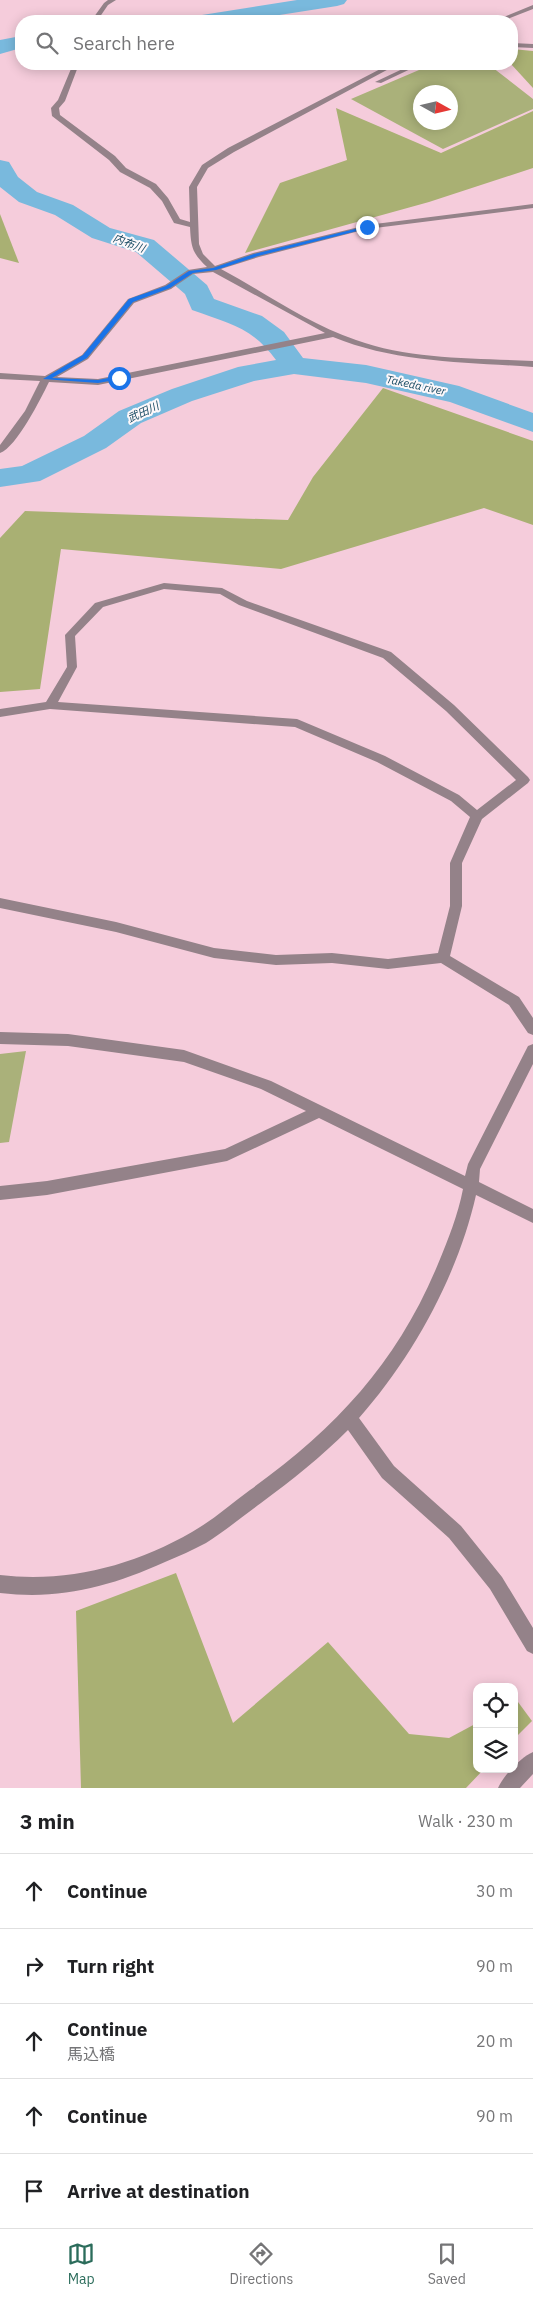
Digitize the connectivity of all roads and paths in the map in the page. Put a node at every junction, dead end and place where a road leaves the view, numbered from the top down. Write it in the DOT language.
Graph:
graph roads {
  1 [pos="113,0"];
  2 [pos="533,7"];
  3 [pos="98,15"];
  4 [pos="512,15"];
  5 [pos="518,45"];
  6 [pos="533,46"];
  7 [pos="74,70"];
  8 [pos="384,70"];
  9 [pos="405,70"];
  10 [pos="349,90"];
  11 [pos="533,206"];
  12 [pos="194,225"];
  13 [pos="214,269"];
  14 [pos="335,334"];
  15 [pos="533,364"];
  16 [pos="0,376"];
  17 [pos="46,379"];
  18 [pos="0,450"];
  19 [pos="50,705"];
  20 [pos="0,713"];
  21 [pos="477,816"];
  22 [pos="0,903"];
  23 [pos="442,958"];
  24 [pos="533,1029"];
  25 [pos="0,1038"];
  26 [pos="533,1050"];
  27 [pos="320,1112"];
  28 [pos="472,1186"];
  29 [pos="0,1193"];
  30 [pos="533,1216"];
  31 [pos="349,1417"];
  32 [pos="0,1584"];
  33 [pos="533,1645"];
  34 [pos="533,1761"];
  35 [pos="507,1788"];
  1 -- 3 [label="street"];
  2 -- 4 [label="street"];
  5 -- 6 [label="street"];
  7 -- 12 [label="street"];
  8 -- 10 [label="street"];
  9 -- 10 [label="street"];
  10 -- 12 [label="street"];
  11 -- 13 [label="street"];
  12 -- 13 [label="street"];
  13 -- 14 [label="street"];
  13 -- 17 [label="street"];
  14 -- 15 [label="street"];
  14 -- 17 [label="street"];
  16 -- 17 [label="street"];
  17 -- 18 [label="street"];
  19 -- 20 [label="street"];
  19 -- 21 [label="street"];
  19 -- 21 [label="street"];
  21 -- 23 [label="street"];
  22 -- 23 [label="street"];
  23 -- 24 [label="street"];
  25 -- 27 [label="street"];
  26 -- 28 [label="street"];
  27 -- 28 [label="street"];
  27 -- 29 [label="street"];
  28 -- 30 [label="street"];
  28 -- 31 [label="street"];
  31 -- 32 [label="street"];
  31 -- 33 [label="street"];
  34 -- 35 [label="street"];
}
